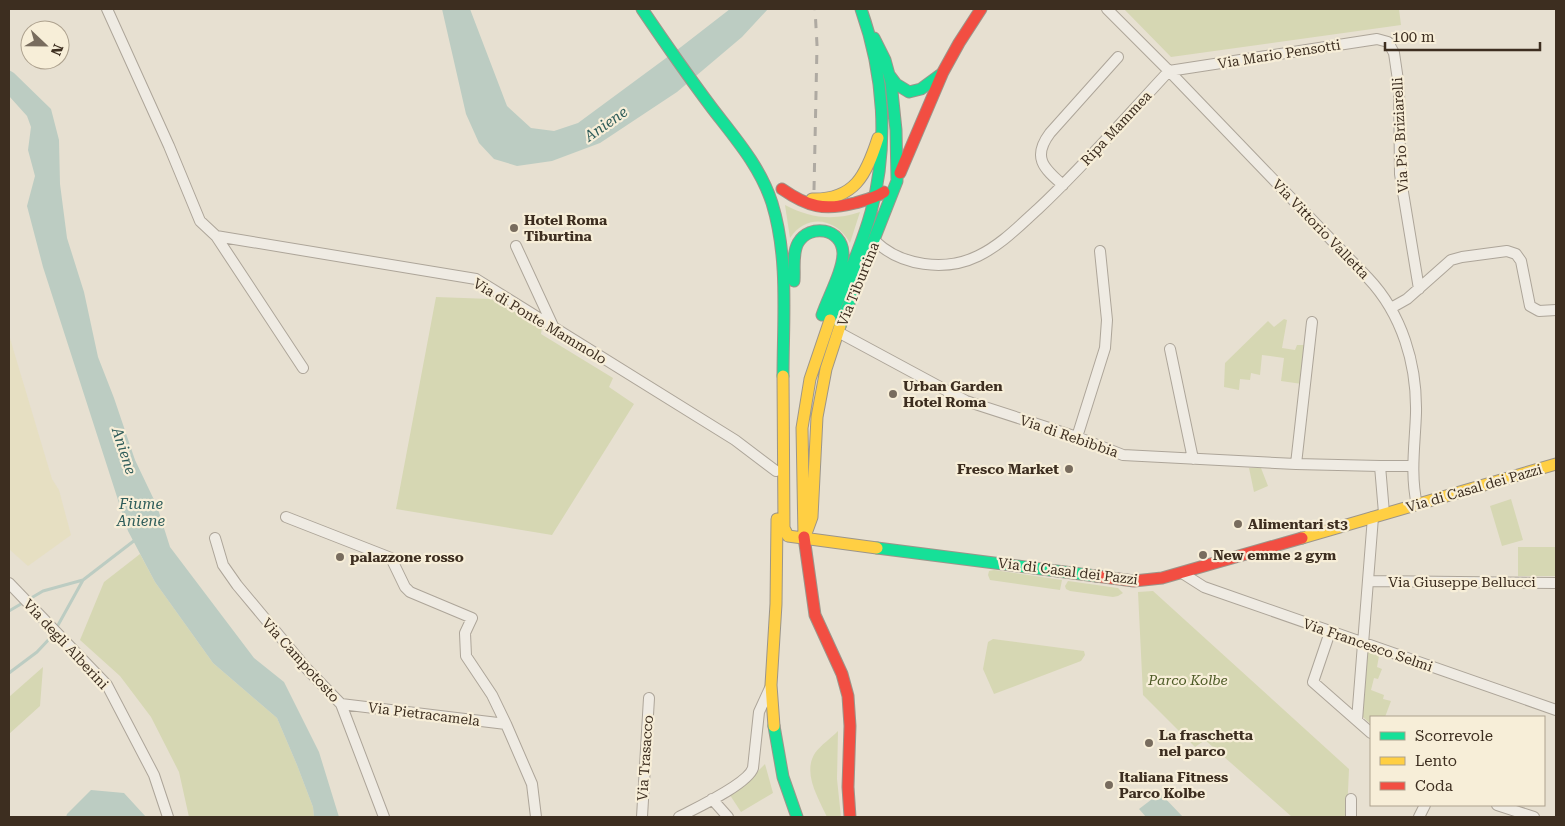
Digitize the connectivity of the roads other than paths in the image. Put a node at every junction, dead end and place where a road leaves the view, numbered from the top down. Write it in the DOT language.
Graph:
graph roads {
  1 [pos="107,9"];
  2 [pos="642,9"];
  3 [pos="981,9"];
  4 [pos="1107,9"];
  5 [pos="862,11"];
  6 [pos="870,32"];
  7 [pos="1388,42"];
  8 [pos="1118,56"];
  9 [pos="1169,71"];
  10 [pos="943,72"];
  11 [pos="890,76"];
  12 [pos="881,128"];
  13 [pos="755,164"];
  14 [pos="897,180"];
  15 [pos="1062,185"];
  16 [pos="782,190"];
  17 [pos="874,198"];
  18 [pos="216,236"];
  19 [pos="875,241"];
  20 [pos="516,246"];
  21 [pos="1100,251"];
  22 [pos="1419,289"];
  23 [pos="1391,308"];
  24 [pos="1556,310"];
  25 [pos="1312,322"];
  26 [pos="554,327"];
  27 [pos="838,332"];
  28 [pos="1170,349"];
  29 [pos="817,358"];
  30 [pos="303,368"];
  31 [pos="782,392"];
  32 [pos="1077,437"];
  33 [pos="783,440"];
  34 [pos="1193,459"];
  35 [pos="1296,464"];
  36 [pos="1556,464"];
  37 [pos="1380,466"];
  38 [pos="1412,466"];
  39 [pos="776,471"];
  40 [pos="1417,505"];
  41 [pos="1378,515"];
  42 [pos="286,517"];
  43 [pos="215,538"];
  44 [pos="804,539"];
  45 [pos="1182,573"];
  46 [pos="1369,582"];
  47 [pos="9,583"];
  48 [pos="1556,583"];
  49 [pos="1330,632"];
  50 [pos="1364,644"];
  51 [pos="771,685"];
  52 [pos="649,698"];
  53 [pos="341,704"];
  54 [pos="1556,710"];
  55 [pos="1358,720"];
  56 [pos="506,724"];
  57 [pos="1370,731"];
  58 [pos="1351,799"];
  59 [pos="712,800"];
  60 [pos="1500,806"];
  61 [pos="168,817"];
  62 [pos="384,817"];
  63 [pos="536,817"];
  64 [pos="642,817"];
  65 [pos="679,817"];
  66 [pos="728,817"];
  67 [pos="797,817"];
  68 [pos="850,817"];
  69 [pos="1351,817"];
  70 [pos="1534,817"];
  1 -- 18 [label="street"];
  2 -- 13 [label="main road"];
  3 -- 10 [label="main road"];
  4 -- 9 [label="street, Via Vittorio Valletta"];
  5 -- 6 [label="main road, Via Tiburtina"];
  6 -- 11 [label="main road, Via Tiburtina"];
  6 -- 12 [label="main road, Via Tiburtina"];
  7 -- 9 [label="street, Via Mario Pensotti"];
  7 -- 22 [label="street, Via Pio Briziarelli"];
  8 -- 15 [label="street"];
  9 -- 15 [label="street, Ripa Mammea"];
  9 -- 23 [label="street, Via Vittorio Valletta"];
  10 -- 11 [label="main road"];
  10 -- 14 [label="main road"];
  11 -- 14 [label="main road, Via Tiburtina"];
  12 -- 16 [label="main road"];
  12 -- 17 [label="main road, Via Tiburtina"];
  13 -- 16 [label="main road"];
  13 -- 31 [label="main road"];
  14 -- 17 [label="main road"];
  14 -- 19 [label="main road, Via Tiburtina"];
  15 -- 19 [label="street, Ripa Mammea"];
  16 -- 17 [label="main road"];
  17 -- 29 [label="main road, Via Tiburtina"];
  18 -- 26 [label="street, Via di Ponte Mammolo"];
  18 -- 30 [label="street"];
  19 -- 27 [label="main road, Via Tiburtina"];
  20 -- 26 [label="street"];
  21 -- 32 [label="street"];
  22 -- 23 [label="street"];
  22 -- 24 [label="street"];
  23 -- 38 [label="street, Via Vittorio Valletta"];
  25 -- 35 [label="street"];
  26 -- 39 [label="street, Via di Ponte Mammolo"];
  27 -- 32 [label="street, Via di Rebibbia"];
  27 -- 44 [label="main road, Via Tiburtina"];
  28 -- 34 [label="street"];
  29 -- 31 [label="main road"];
  29 -- 44 [label="main road, Via Tiburtina"];
  31 -- 33 [label="main road"];
  32 -- 34 [label="street, Via di Rebibbia"];
  33 -- 39 [label="main road"];
  33 -- 44 [label="main road"];
  34 -- 35 [label="street, Via di Rebibbia"];
  35 -- 37 [label="street, Via di Rebibbia"];
  36 -- 40 [label="main road, Via di Casal dei Pazzi"];
  37 -- 38 [label="street, Via di Rebibbia"];
  37 -- 41 [label="street"];
  38 -- 40 [label="street, Via Vittorio Valletta"];
  39 -- 51 [label="main road"];
  40 -- 41 [label="main road, Via di Casal dei Pazzi"];
  41 -- 45 [label="main road, Via di Casal dei Pazzi"];
  41 -- 46 [label="street"];
  42 -- 56 [label="street"];
  43 -- 53 [label="street, Via Campotosto"];
  44 -- 45 [label="main road, Via di Casal dei Pazzi"];
  44 -- 68 [label="main road, Via Tiburtina"];
  45 -- 49 [label="street, Via Francesco Selmi"];
  46 -- 48 [label="street, Via Giuseppe Bellucci"];
  46 -- 50 [label="street"];
  47 -- 61 [label="street, Via degli Alberini"];
  49 -- 50 [label="street, Via Francesco Selmi"];
  49 -- 55 [label="street"];
  50 -- 54 [label="street, Via Francesco Selmi"];
  50 -- 55 [label="street"];
  51 -- 59 [label="street"];
  51 -- 67 [label="main road"];
  52 -- 64 [label="street, Via Trasacco"];
  53 -- 56 [label="street, Via Pietracamela"];
  53 -- 62 [label="street, Via Campotosto"];
  55 -- 57 [label="street"];
  56 -- 63 [label="street"];
  58 -- 69 [label="street"];
  59 -- 65 [label="street"];
  59 -- 66 [label="street"];
  60 -- 70 [label="street"];
}
